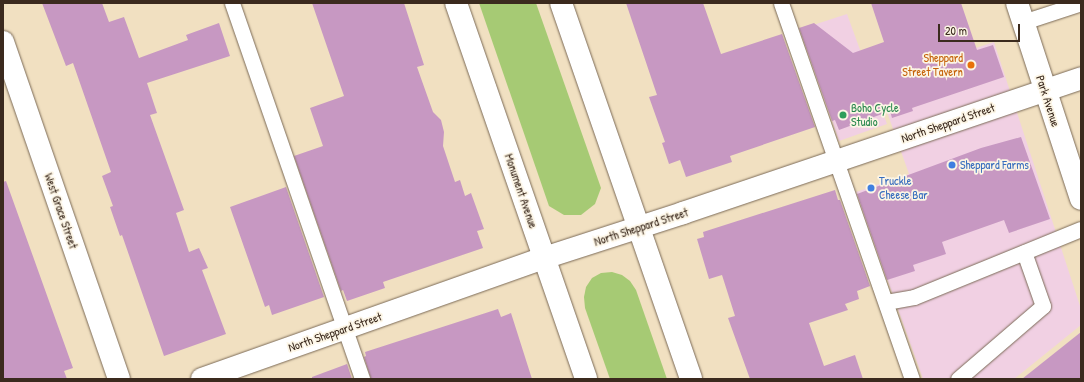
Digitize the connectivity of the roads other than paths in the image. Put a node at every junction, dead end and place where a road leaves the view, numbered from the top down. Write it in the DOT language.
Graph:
graph roads {
  1 [pos="232,3"];
  2 [pos="456,3"];
  3 [pos="561,3"];
  4 [pos="781,3"];
  5 [pos="1081,3"];
  6 [pos="1020,12"];
  7 [pos="3,42"];
  8 [pos="1081,78"];
  9 [pos="1044,90"];
  10 [pos="837,161"];
  11 [pos="1081,199"];
  12 [pos="639,228"];
  13 [pos="1081,230"];
  14 [pos="1024,252"];
  15 [pos="544,258"];
  16 [pos="886,302"];
  17 [pos="345,329"];
  18 [pos="119,379"];
  19 [pos="202,379"];
  20 [pos="362,379"];
  21 [pos="586,379"];
  22 [pos="692,379"];
  23 [pos="912,379"];
  24 [pos="958,379"];
  1 -- 17 [label="lane"];
  2 -- 15 [label="street, Monument Avenue"];
  3 -- 12 [label="street"];
  4 -- 10 [label="lane"];
  5 -- 6 [label="lane"];
  6 -- 9 [label="street, Park Avenue"];
  7 -- 18 [label="street, West Grace Street"];
  8 -- 9 [label="street, North Sheppard Street"];
  9 -- 10 [label="street, North Sheppard Street"];
  9 -- 11 [label="street, Park Avenue"];
  10 -- 12 [label="street, North Sheppard Street"];
  10 -- 16 [label="lane"];
  12 -- 15 [label="street, North Sheppard Street"];
  12 -- 22 [label="street"];
  13 -- 14 [label="lane"];
  14 -- 16 [label="lane"];
  14 -- 24 [label="lane"];
  15 -- 17 [label="street, North Sheppard Street"];
  15 -- 21 [label="street, Monument Avenue"];
  16 -- 23 [label="lane"];
  17 -- 19 [label="street, North Sheppard Street"];
  17 -- 20 [label="lane"];
}
